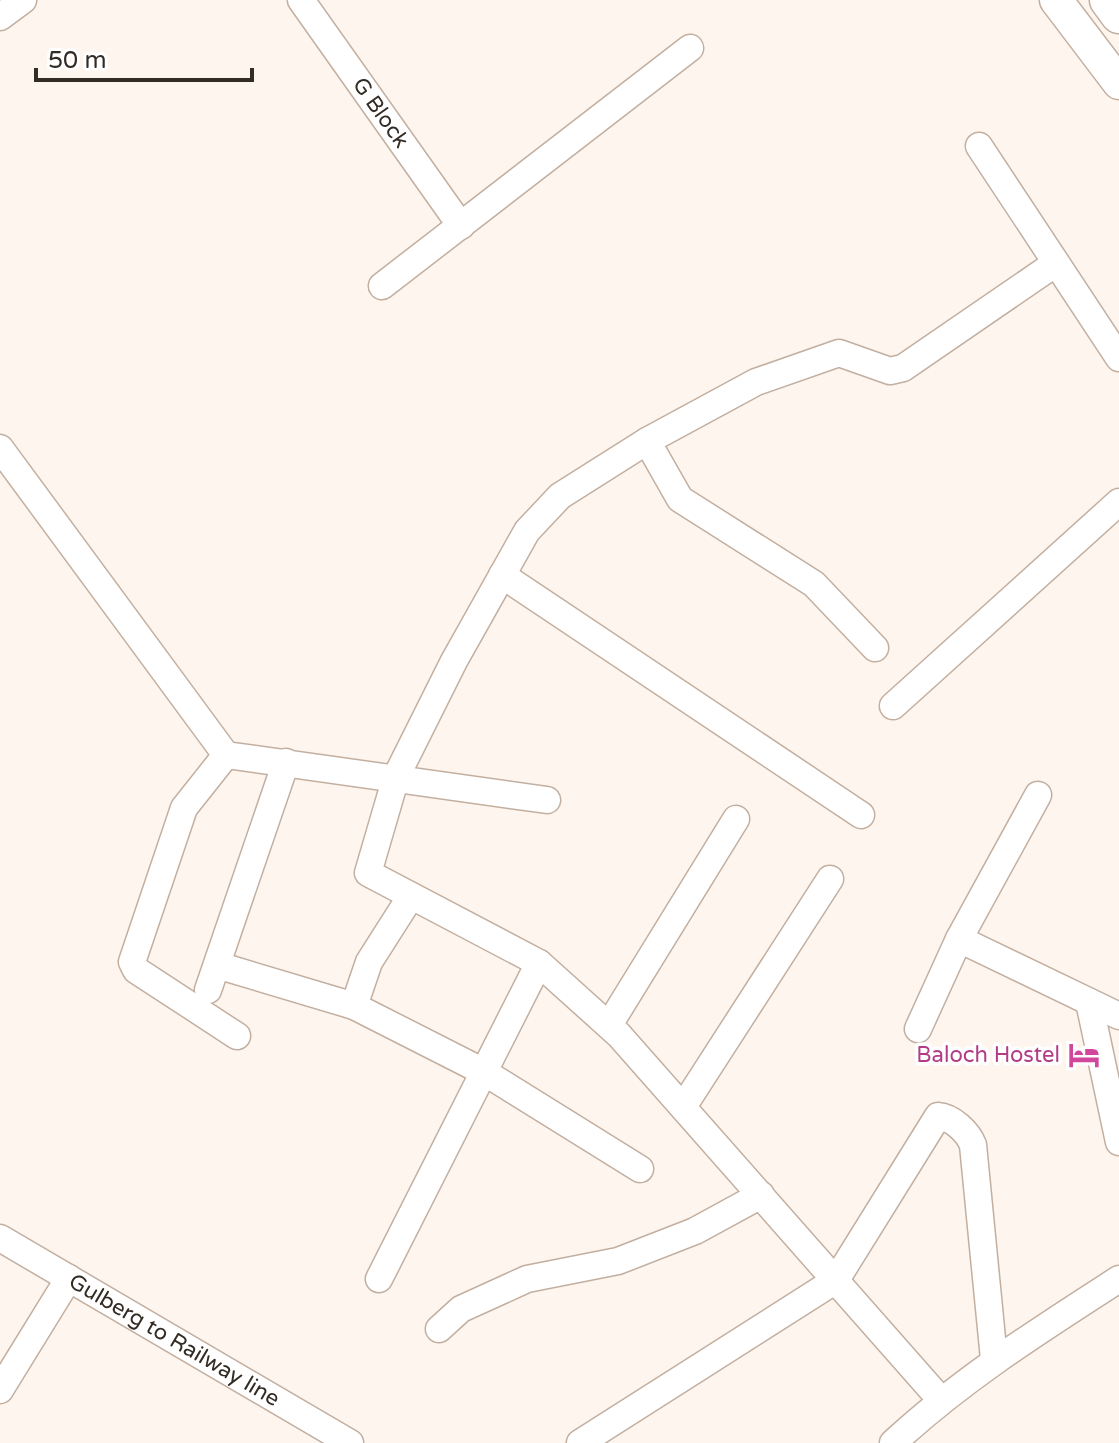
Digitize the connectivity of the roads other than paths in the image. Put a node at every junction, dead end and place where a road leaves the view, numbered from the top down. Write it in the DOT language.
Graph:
graph roads {
  1 [pos="23,0"];
  2 [pos="301,0"];
  3 [pos="1056,0"];
  4 [pos="1108,0"];
  5 [pos="1119,15"];
  6 [pos="0,17"];
  7 [pos="690,48"];
  8 [pos="1119,83"];
  9 [pos="979,146"];
  10 [pos="461,226"];
  11 [pos="1056,263"];
  12 [pos="382,286"];
  13 [pos="1119,358"];
  14 [pos="647,441"];
  15 [pos="0,448"];
  16 [pos="1119,502"];
  17 [pos="502,575"];
  18 [pos="875,648"];
  19 [pos="893,706"];
  20 [pos="226,755"];
  21 [pos="286,762"];
  22 [pos="396,777"];
  23 [pos="1038,795"];
  24 [pos="547,800"];
  25 [pos="861,815"];
  26 [pos="736,819"];
  27 [pos="830,879"];
  28 [pos="411,896"];
  29 [pos="959,939"];
  30 [pos="539,963"];
  31 [pos="217,965"];
  32 [pos="208,990"];
  33 [pos="1089,1002"];
  34 [pos="354,1006"];
  35 [pos="1119,1016"];
  36 [pos="609,1025"];
  37 [pos="918,1029"];
  38 [pos="237,1036"];
  39 [pos="484,1072"];
  40 [pos="683,1107"];
  41 [pos="1119,1142"];
  42 [pos="640,1169"];
  43 [pos="761,1195"];
  44 [pos="0,1238"];
  45 [pos="69,1278"];
  46 [pos="379,1279"];
  47 [pos="1119,1279"];
  48 [pos="836,1280"];
  49 [pos="439,1329"];
  50 [pos="994,1359"];
  51 [pos="0,1390"];
  52 [pos="940,1399"];
  53 [pos="350,1443"];
  54 [pos="580,1443"];
  55 [pos="893,1443"];
  1 -- 6 [label="street"];
  2 -- 10 [label="street, G Block"];
  3 -- 8 [label="street"];
  4 -- 5 [label="main road"];
  7 -- 10 [label="street"];
  9 -- 11 [label="street"];
  10 -- 12 [label="street"];
  11 -- 13 [label="street"];
  11 -- 14 [label="street"];
  14 -- 17 [label="street"];
  14 -- 18 [label="street"];
  15 -- 20 [label="street"];
  16 -- 19 [label="street"];
  17 -- 22 [label="street"];
  17 -- 25 [label="street"];
  20 -- 21 [label="street"];
  20 -- 38 [label="street"];
  21 -- 22 [label="street"];
  21 -- 31 [label="street"];
  22 -- 24 [label="street"];
  22 -- 28 [label="street"];
  23 -- 29 [label="street"];
  26 -- 36 [label="street"];
  27 -- 40 [label="street"];
  28 -- 30 [label="street"];
  28 -- 34 [label="street"];
  29 -- 33 [label="street"];
  29 -- 37 [label="street"];
  30 -- 36 [label="street"];
  30 -- 39 [label="street"];
  31 -- 32 [label="street"];
  31 -- 34 [label="street"];
  33 -- 35 [label="street"];
  33 -- 41 [label="street"];
  34 -- 39 [label="street"];
  36 -- 40 [label="street"];
  39 -- 42 [label="street"];
  39 -- 46 [label="street"];
  40 -- 43 [label="street"];
  43 -- 48 [label="street"];
  43 -- 49 [label="street"];
  44 -- 45 [label="street, Gulberg to Railway line"];
  45 -- 51 [label="street"];
  45 -- 53 [label="street, Gulberg to Railway line"];
  47 -- 50 [label="street"];
  48 -- 50 [label="street"];
  48 -- 52 [label="street"];
  48 -- 54 [label="street"];
  50 -- 52 [label="street"];
  52 -- 55 [label="street"];
}
